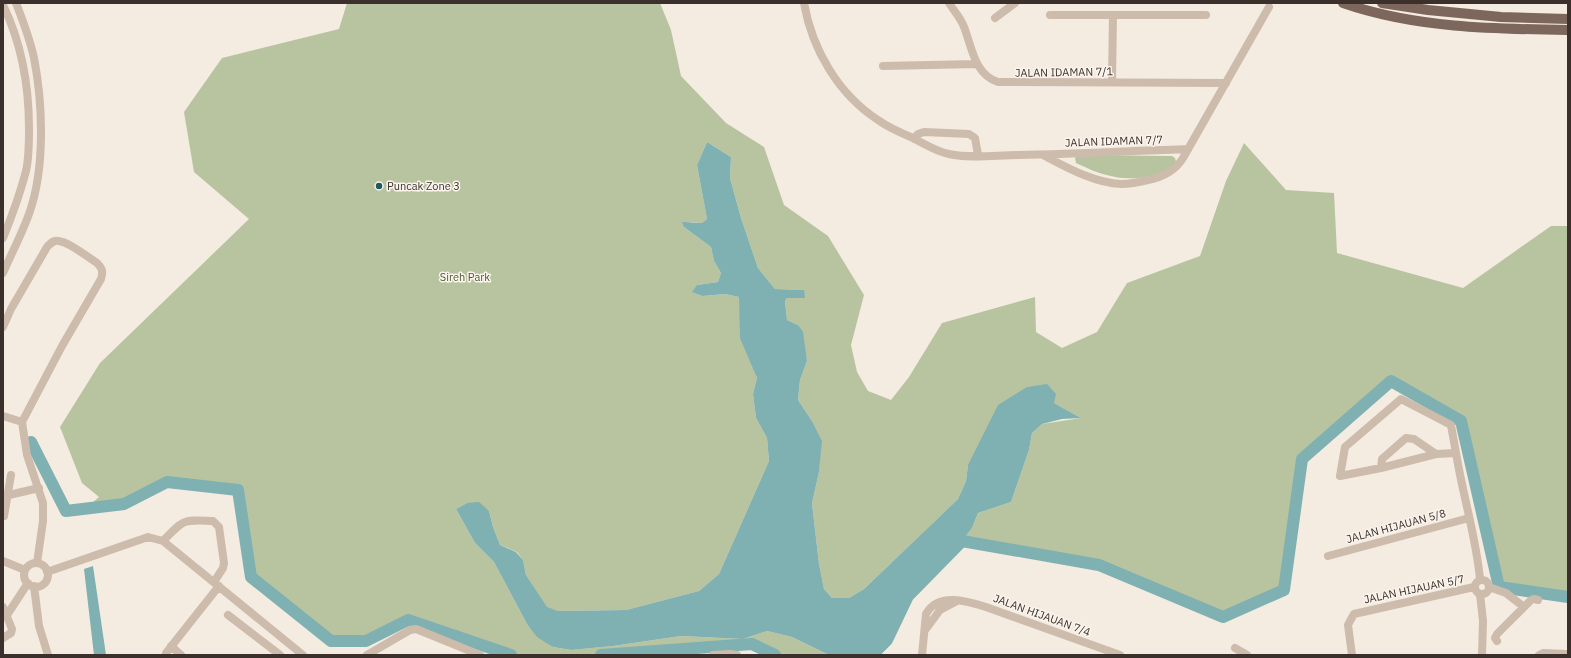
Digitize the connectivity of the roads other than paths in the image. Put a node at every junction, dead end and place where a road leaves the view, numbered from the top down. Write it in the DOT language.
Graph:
graph roads {
  1 [pos="16,3"];
  2 [pos="804,3"];
  3 [pos="949,3"];
  4 [pos="1015,3"];
  5 [pos="1343,3"];
  6 [pos="1382,3"];
  7 [pos="3,5"];
  8 [pos="1270,7"];
  9 [pos="1206,14"];
  10 [pos="1050,15"];
  11 [pos="1113,15"];
  12 [pos="996,18"];
  13 [pos="1568,19"];
  14 [pos="1568,30"];
  15 [pos="977,64"];
  16 [pos="883,66"];
  17 [pos="1112,82"];
  18 [pos="1226,83"];
  19 [pos="914,139"];
  20 [pos="1188,149"];
  21 [pos="1072,154"];
  22 [pos="978,155"];
  23 [pos="1042,155"];
  24 [pos="1069,168"];
  25 [pos="3,238"];
  26 [pos="3,272"];
  27 [pos="3,327"];
  28 [pos="3,416"];
  29 [pos="22,422"];
  30 [pos="1436,454"];
  31 [pos="1456,454"];
  32 [pos="1381,468"];
  33 [pos="11,475"];
  34 [pos="38,488"];
  35 [pos="8,495"];
  36 [pos="4,516"];
  37 [pos="1469,518"];
  38 [pos="163,541"];
  39 [pos="1328,556"];
  40 [pos="3,561"];
  41 [pos="37,563"];
  42 [pos="25,570"];
  43 [pos="47,572"];
  44 [pos="1480,579"];
  45 [pos="216,584"];
  46 [pos="31,585"];
  47 [pos="1489,586"];
  48 [pos="1474,587"];
  49 [pos="1480,594"];
  50 [pos="1538,600"];
  51 [pos="3,605"];
  52 [pos="1524,607"];
  53 [pos="228,614"];
  54 [pos="252,614"];
  55 [pos="7,615"];
  56 [pos="242,625"];
  57 [pos="3,638"];
  58 [pos="1497,641"];
  59 [pos="171,646"];
  60 [pos="1235,648"];
  61 [pos="293,652"];
  62 [pos="1568,654"];
  63 [pos="48,655"];
  64 [pos="166,655"];
  65 [pos="181,655"];
  66 [pos="280,655"];
  67 [pos="303,655"];
  68 [pos="367,655"];
  69 [pos="480,655"];
  70 [pos="714,655"];
  71 [pos="737,655"];
  72 [pos="922,655"];
  73 [pos="1120,655"];
  74 [pos="1247,655"];
  75 [pos="1352,655"];
  76 [pos="1482,655"];
  77 [pos="1539,655"];
  1 -- 26 [label="street"];
  2 -- 19 [label="street, JALAN IDAMAN 7/7"];
  3 -- 15 [label="street, JALAN IDAMAN 7/1"];
  4 -- 12 [label="street"];
  5 -- 14 [label="main road"];
  6 -- 13 [label="main road"];
  7 -- 25 [label="street"];
  8 -- 18 [label="street, JALAN IDAMAN 7/7"];
  9 -- 11 [label="street"];
  10 -- 11 [label="street"];
  11 -- 17 [label="street"];
  15 -- 16 [label="street"];
  15 -- 17 [label="street, JALAN IDAMAN 7/1"];
  17 -- 18 [label="street, JALAN IDAMAN 7/1"];
  18 -- 20 [label="street, JALAN IDAMAN 7/7"];
  19 -- 22 [label="street, JALAN IDAMAN 7/7"];
  19 -- 22 [label="street"];
  20 -- 21 [label="street, JALAN IDAMAN 7/7"];
  20 -- 24 [label="street, JALAN IDAMAN 7/7"];
  21 -- 23 [label="street, JALAN IDAMAN 7/7"];
  21 -- 24 [label="street"];
  22 -- 23 [label="street, JALAN IDAMAN 7/7"];
  23 -- 24 [label="street, JALAN IDAMAN 7/7"];
  27 -- 29 [label="street"];
  28 -- 29 [label="street"];
  29 -- 34 [label="street"];
  30 -- 31 [label="street"];
  30 -- 32 [label="street"];
  30 -- 32 [label="street"];
  31 -- 32 [label="street"];
  31 -- 37 [label="street"];
  33 -- 35 [label="street"];
  34 -- 35 [label="street"];
  34 -- 41 [label="street"];
  35 -- 36 [label="street"];
  37 -- 39 [label="street, JALAN HIJAUAN 5/8"];
  37 -- 44 [label="street"];
  38 -- 43 [label="street"];
  38 -- 45 [label="street"];
  38 -- 45 [label="street"];
  40 -- 42 [label="street"];
  41 -- 42 [label="street"];
  41 -- 43 [label="street"];
  42 -- 46 [label="street"];
  43 -- 46 [label="street"];
  44 -- 47 [label="street"];
  44 -- 48 [label="street"];
  45 -- 54 [label="street"];
  45 -- 59 [label="street"];
  46 -- 55 [label="street"];
  46 -- 63 [label="street"];
  47 -- 49 [label="street"];
  47 -- 52 [label="street"];
  48 -- 49 [label="street"];
  48 -- 75 [label="street, JALAN HIJAUAN 5/7"];
  49 -- 76 [label="street"];
  50 -- 52 [label="street"];
  51 -- 55 [label="street"];
  52 -- 58 [label="street"];
  53 -- 56 [label="street"];
  54 -- 56 [label="street"];
  54 -- 61 [label="street"];
  55 -- 57 [label="street"];
  56 -- 66 [label="street"];
  59 -- 64 [label="street"];
  59 -- 65 [label="street"];
  60 -- 74 [label="street"];
  61 -- 67 [label="street"];
  62 -- 77 [label="street"];
  68 -- 69 [label="street"];
  70 -- 71 [label="street"];
  72 -- 73 [label="street, JALAN HIJAUAN 7/4"];
}
